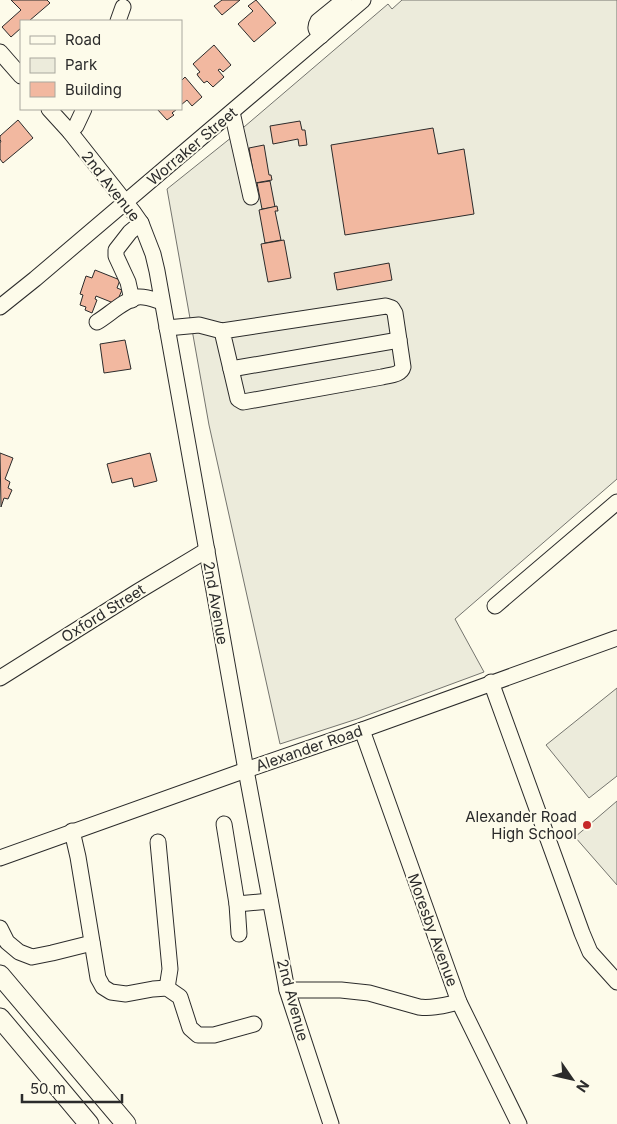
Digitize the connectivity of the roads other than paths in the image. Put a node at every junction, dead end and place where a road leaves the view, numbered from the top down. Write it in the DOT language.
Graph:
graph roads {
  1 [pos="351,2"];
  2 [pos="0,52"];
  3 [pos="20,75"];
  4 [pos="50,110"];
  5 [pos="84,110"];
  6 [pos="232,112"];
  7 [pos="70,132"];
  8 [pos="251,197"];
  9 [pos="125,202"];
  10 [pos="141,223"];
  11 [pos="21,291"];
  12 [pos="132,300"];
  13 [pos="162,302"];
  14 [pos="0,307"];
  15 [pos="0,312"];
  16 [pos="97,322"];
  17 [pos="167,328"];
  18 [pos="222,331"];
  19 [pos="399,340"];
  20 [pos="231,369"];
  21 [pos="617,502"];
  22 [pos="207,550"];
  23 [pos="495,606"];
  24 [pos="617,638"];
  25 [pos="0,678"];
  26 [pos="491,682"];
  27 [pos="362,730"];
  28 [pos="246,770"];
  29 [pos="224,824"];
  30 [pos="72,831"];
  31 [pos="158,842"];
  32 [pos="0,858"];
  33 [pos="270,901"];
  34 [pos="237,904"];
  35 [pos="0,928"];
  36 [pos="239,934"];
  37 [pos="92,943"];
  38 [pos="0,975"];
  39 [pos="617,982"];
  40 [pos="167,988"];
  41 [pos="287,990"];
  42 [pos="459,1002"];
  43 [pos="0,1018"];
  44 [pos="254,1024"];
  45 [pos="89,1124"];
  46 [pos="126,1124"];
  47 [pos="331,1124"];
  48 [pos="520,1124"];
  1 -- 6 [label="street, Worraker Street"];
  2 -- 3 [label="street"];
  4 -- 7 [label="street, 2nd Avenue"];
  5 -- 7 [label="street"];
  6 -- 8 [label="street"];
  6 -- 9 [label="street, Worraker Street"];
  7 -- 9 [label="street, 2nd Avenue"];
  9 -- 10 [label="street, 2nd Avenue"];
  9 -- 11 [label="street, Worraker Street"];
  10 -- 12 [label="street"];
  10 -- 13 [label="street, 2nd Avenue"];
  11 -- 14 [label="street, Worraker Street"];
  11 -- 15 [label="street, Worraker Street"];
  12 -- 13 [label="street"];
  12 -- 16 [label="street"];
  13 -- 17 [label="street, 2nd Avenue"];
  17 -- 18 [label="street"];
  17 -- 22 [label="street, 2nd Avenue"];
  18 -- 19 [label="street"];
  18 -- 20 [label="street"];
  19 -- 20 [label="street"];
  19 -- 20 [label="street"];
  21 -- 23 [label="street"];
  22 -- 25 [label="street, Oxford Street"];
  22 -- 28 [label="street, 2nd Avenue"];
  24 -- 26 [label="street, Alexander Road"];
  26 -- 27 [label="street, Alexander Road"];
  26 -- 39 [label="street"];
  27 -- 28 [label="street, Alexander Road"];
  27 -- 42 [label="street, Moresby Avenue"];
  28 -- 30 [label="street, Alexander Road"];
  28 -- 33 [label="street, 2nd Avenue"];
  29 -- 34 [label="street"];
  30 -- 32 [label="street, Alexander Road"];
  30 -- 37 [label="street"];
  31 -- 40 [label="street"];
  33 -- 34 [label="street"];
  33 -- 41 [label="street, 2nd Avenue"];
  34 -- 36 [label="street"];
  35 -- 37 [label="street"];
  37 -- 40 [label="street"];
  38 -- 46 [label="main road"];
  40 -- 44 [label="street"];
  41 -- 42 [label="street"];
  41 -- 47 [label="street, 2nd Avenue"];
  42 -- 48 [label="street, Moresby Avenue"];
  43 -- 45 [label="main road"];
}
